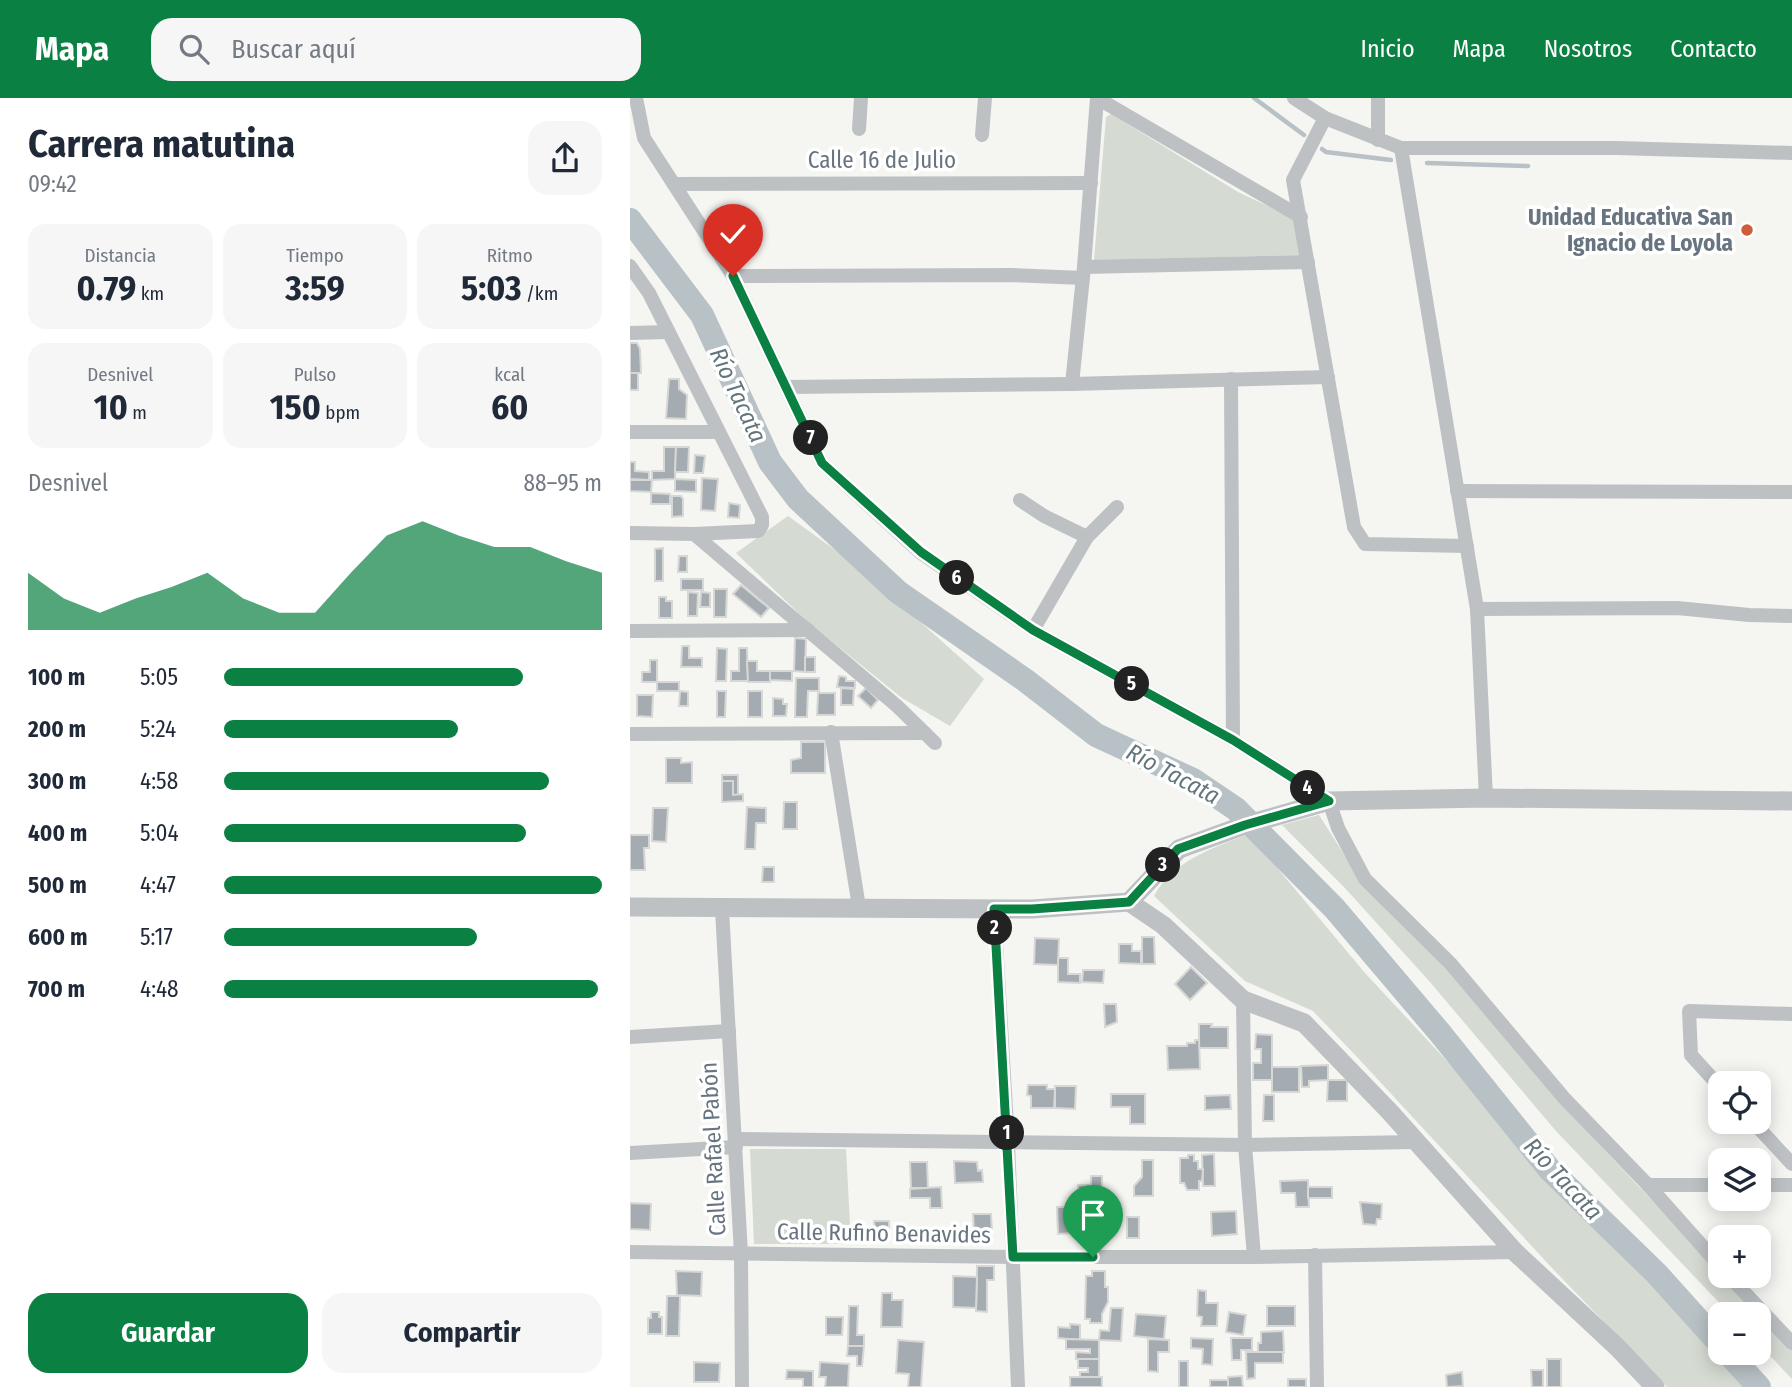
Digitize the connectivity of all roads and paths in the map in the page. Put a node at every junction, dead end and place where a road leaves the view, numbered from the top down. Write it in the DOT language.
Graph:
graph roads {
  1 [pos="636,98"];
  2 [pos="861,98"];
  3 [pos="985,98"];
  4 [pos="1097,98"];
  5 [pos="1294,98"];
  6 [pos="1378,98"];
  7 [pos="1325,118"];
  8 [pos="859,130"];
  9 [pos="982,135"];
  10 [pos="1378,141"];
  11 [pos="1401,148"];
  12 [pos="1792,153"];
  13 [pos="1091,183"];
  14 [pos="674,184"];
  15 [pos="1301,218"];
  16 [pos="1308,262"];
  17 [pos="630,267"];
  18 [pos="1083,273"];
  19 [pos="733,276"];
  20 [pos="668,332"];
  21 [pos="630,333"];
  22 [pos="1328,377"];
  23 [pos="1231,379"];
  24 [pos="1072,384"];
  25 [pos="786,387"];
  26 [pos="630,432"];
  27 [pos="718,432"];
  28 [pos="1457,491"];
  29 [pos="1792,492"];
  30 [pos="1020,500"];
  31 [pos="1117,507"];
  32 [pos="630,533"];
  33 [pos="694,534"];
  34 [pos="1087,537"];
  35 [pos="1467,546"];
  36 [pos="1477,609"];
  37 [pos="1792,616"];
  38 [pos="808,630"];
  39 [pos="1033,630"];
  40 [pos="630,631"];
  41 [pos="831,732"];
  42 [pos="630,734"];
  43 [pos="1233,740"];
  44 [pos="1486,798"];
  45 [pos="1329,801"];
  46 [pos="1792,801"];
  47 [pos="1129,902"];
  48 [pos="630,907"];
  49 [pos="859,907"];
  50 [pos="722,909"];
  51 [pos="994,909"];
  52 [pos="1243,1000"];
  53 [pos="1792,1014"];
  54 [pos="729,1031"];
  55 [pos="630,1037"];
  56 [pos="1708,1074"];
  57 [pos="1764,1134"];
  58 [pos="1415,1142"];
  59 [pos="736,1143"];
  60 [pos="1008,1143"];
  61 [pos="1245,1144"];
  62 [pos="630,1153"];
  63 [pos="1792,1164"];
  64 [pos="1648,1185"];
  65 [pos="1708,1185"];
  66 [pos="1771,1185"];
  67 [pos="1792,1185"];
  68 [pos="630,1252"];
  69 [pos="1515,1252"];
  70 [pos="1708,1252"];
  71 [pos="741,1254"];
  72 [pos="1315,1255"];
  73 [pos="1254,1256"];
  74 [pos="1013,1257"];
  75 [pos="1740,1288"];
  76 [pos="1792,1343"];
  77 [pos="742,1387"];
  78 [pos="1018,1387"];
  79 [pos="1317,1387"];
  80 [pos="1655,1387"];
  1 -- 14 [label="street"];
  2 -- 8 [label="street"];
  3 -- 9 [label="street"];
  4 -- 13 [label="street"];
  4 -- 15 [label="street"];
  5 -- 7 [label="street"];
  6 -- 10 [label="street"];
  7 -- 10 [label="street"];
  7 -- 15 [label="street"];
  10 -- 11 [label="street"];
  11 -- 12 [label="street"];
  11 -- 28 [label="street"];
  13 -- 14 [label="street, Calle 16 de Julio"];
  13 -- 18 [label="street"];
  14 -- 19 [label="street"];
  15 -- 16 [label="street"];
  16 -- 18 [label="street"];
  16 -- 22 [label="street"];
  17 -- 20 [label="street"];
  18 -- 19 [label="street"];
  18 -- 24 [label="street"];
  19 -- 25 [label="street"];
  20 -- 21 [label="street"];
  20 -- 27 [label="street"];
  22 -- 23 [label="street"];
  22 -- 35 [label="street"];
  23 -- 24 [label="street"];
  23 -- 43 [label="street"];
  24 -- 25 [label="street"];
  25 -- 39 [label="street"];
  26 -- 27 [label="street"];
  27 -- 33 [label="street"];
  28 -- 29 [label="street"];
  28 -- 35 [label="street"];
  30 -- 34 [label="street"];
  31 -- 34 [label="street"];
  32 -- 33 [label="street"];
  33 -- 38 [label="street"];
  34 -- 39 [label="street"];
  35 -- 36 [label="street"];
  36 -- 37 [label="street"];
  36 -- 44 [label="street"];
  38 -- 40 [label="street"];
  38 -- 41 [label="street"];
  39 -- 43 [label="street"];
  41 -- 42 [label="street"];
  41 -- 49 [label="street"];
  43 -- 45 [label="street"];
  44 -- 45 [label="street"];
  44 -- 46 [label="street"];
  45 -- 47 [label="street"];
  45 -- 64 [label="street"];
  47 -- 51 [label="street"];
  47 -- 52 [label="street"];
  48 -- 50 [label="street"];
  49 -- 50 [label="street"];
  49 -- 51 [label="street"];
  50 -- 54 [label="street, Calle Rafael Pabón"];
  51 -- 60 [label="street"];
  52 -- 58 [label="street"];
  52 -- 61 [label="street"];
  53 -- 56 [label="street"];
  54 -- 55 [label="street"];
  54 -- 59 [label="street, Calle Rafael Pabón"];
  57 -- 63 [label="street"];
  58 -- 61 [label="street"];
  58 -- 69 [label="street"];
  59 -- 60 [label="street"];
  59 -- 62 [label="street"];
  59 -- 71 [label="street, Calle Rafael Pabón"];
  60 -- 61 [label="street"];
  60 -- 74 [label="street"];
  61 -- 73 [label="street"];
  64 -- 65 [label="street"];
  64 -- 70 [label="street"];
  66 -- 67 [label="street"];
  68 -- 71 [label="street, Calle Rufino Benavides"];
  69 -- 72 [label="street, Calle Rufino Benavides"];
  69 -- 80 [label="street"];
  71 -- 74 [label="street, Calle Rufino Benavides"];
  71 -- 77 [label="street, Calle Rafael Pabón"];
  72 -- 73 [label="street, Calle Rufino Benavides"];
  72 -- 79 [label="street"];
  73 -- 74 [label="street, Calle Rufino Benavides"];
  74 -- 78 [label="street"];
  75 -- 76 [label="street"];
}
